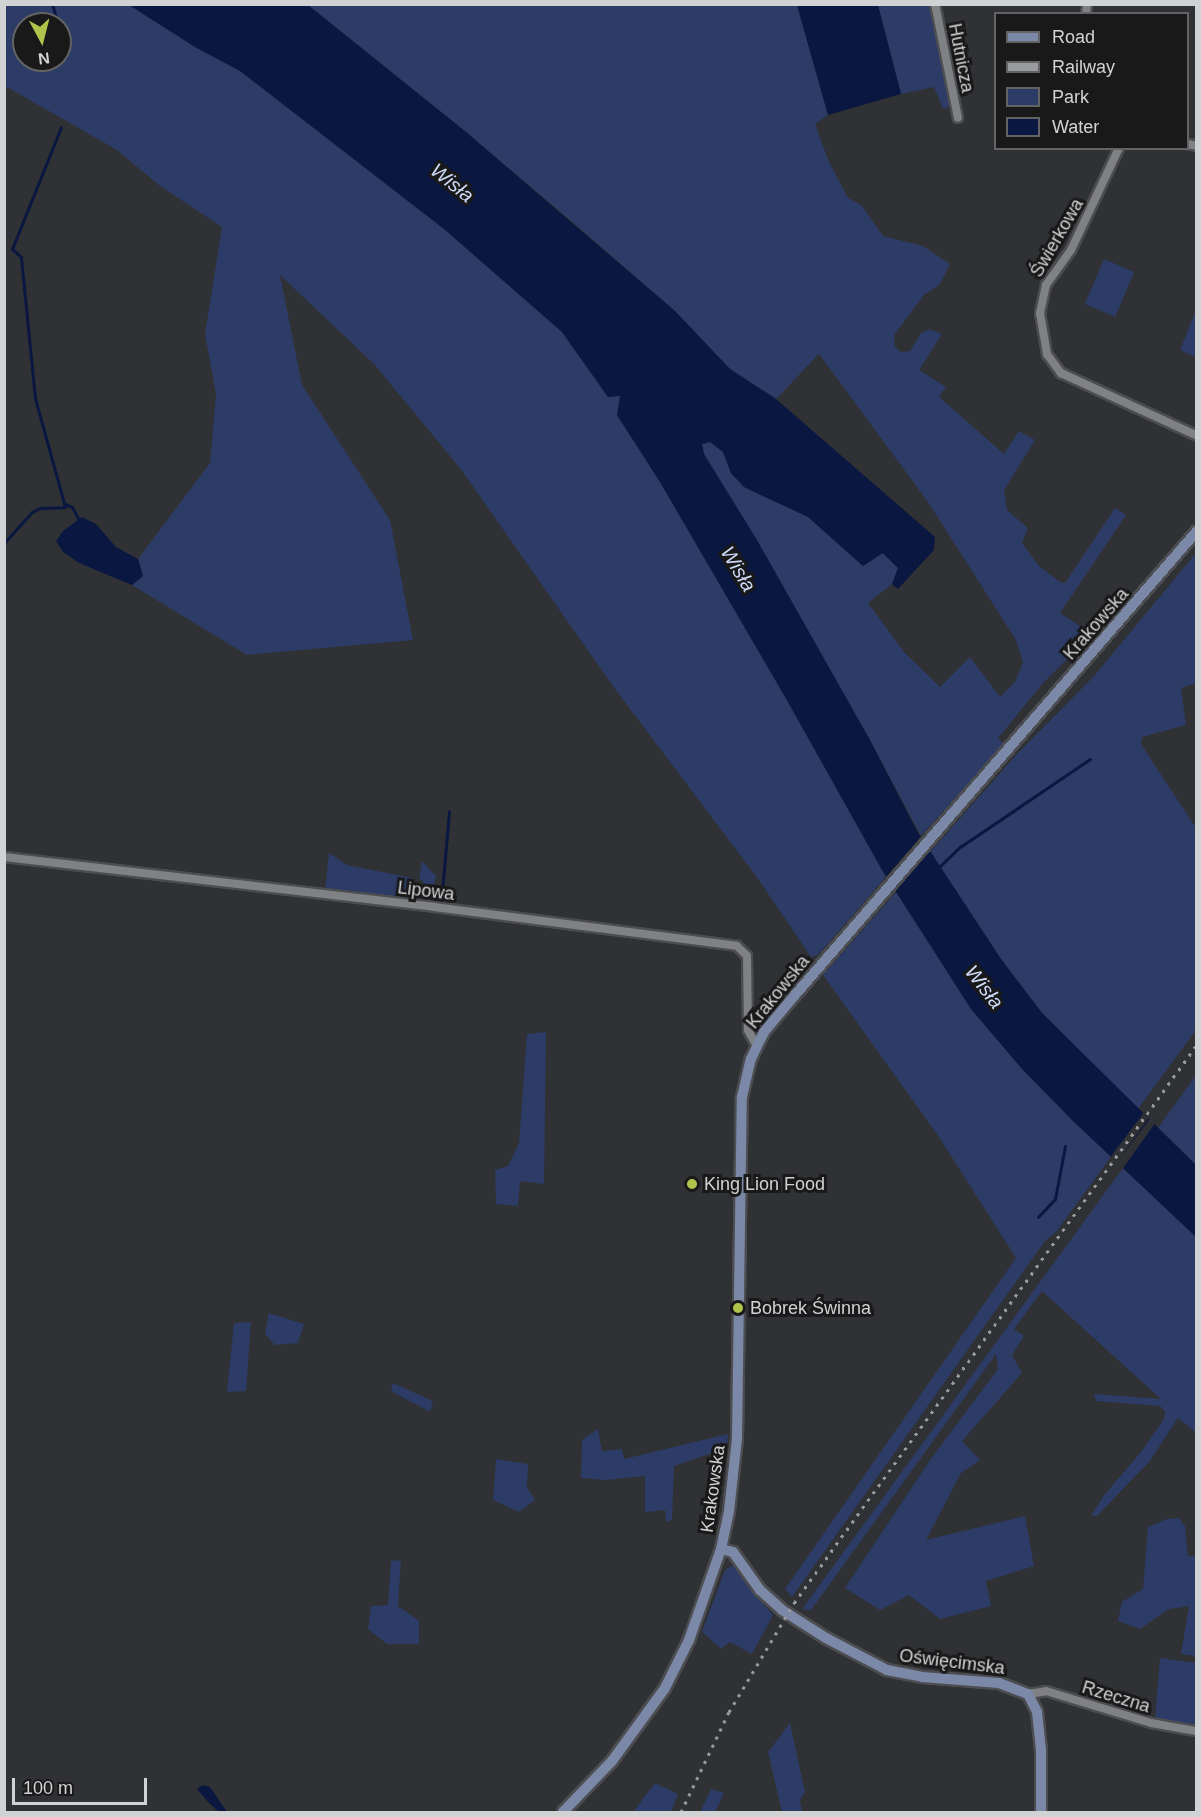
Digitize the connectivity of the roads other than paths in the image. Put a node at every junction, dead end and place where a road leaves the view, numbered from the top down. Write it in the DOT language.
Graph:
graph roads {
  1 [pos="935,4"];
  2 [pos="958,118"];
  3 [pos="1118,150"];
  4 [pos="1197,435"];
  5 [pos="1197,532"];
  6 [pos="4,857"];
  7 [pos="757,1046"];
  8 [pos="721,1549"];
  9 [pos="1028,1694"];
  10 [pos="1197,1731"];
  11 [pos="563,1812"];
  12 [pos="1041,1812"];
  1 -- 2 [label="street, Hutnicza"];
  3 -- 4 [label="street, Świerkowa"];
  5 -- 7 [label="street, Krakowska"];
  6 -- 7 [label="street, Lipowa"];
  7 -- 8 [label="street, Krakowska"];
  8 -- 9 [label="street, Oświęcimska"];
  8 -- 11 [label="street, Krakowska"];
  9 -- 10 [label="street, Rzeczna"];
  9 -- 12 [label="street"];
}
